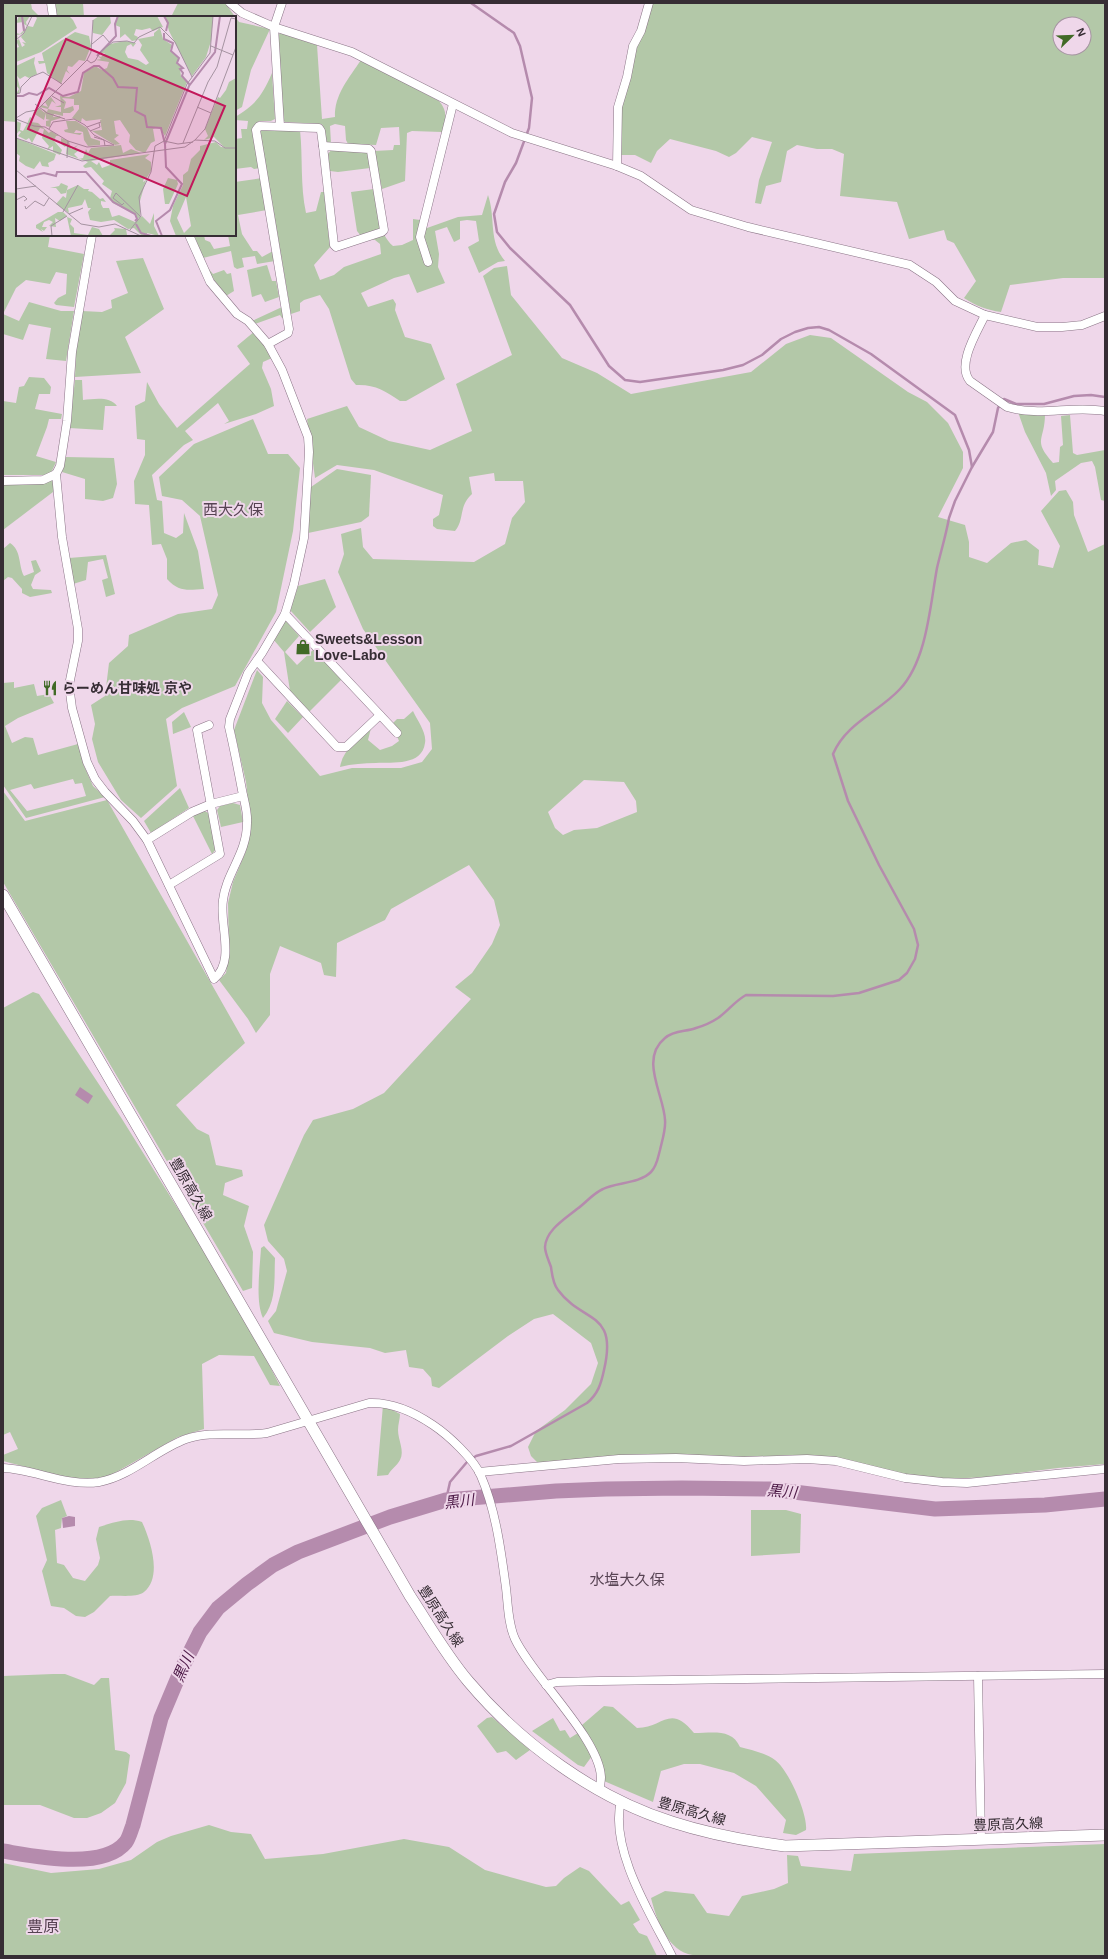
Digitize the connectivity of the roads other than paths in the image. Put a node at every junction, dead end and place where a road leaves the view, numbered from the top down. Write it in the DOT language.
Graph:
graph roads {
  1 [pos="51,3"];
  2 [pos="230,3"];
  3 [pos="282,3"];
  4 [pos="649,3"];
  5 [pos="53,16"];
  6 [pos="274,27"];
  7 [pos="453,104"];
  8 [pos="280,126"];
  9 [pos="323,146"];
  10 [pos="617,166"];
  11 [pos="92,236"];
  12 [pos="189,236"];
  13 [pos="428,262"];
  14 [pos="985,316"];
  15 [pos="1105,316"];
  16 [pos="268,344"];
  17 [pos="1105,411"];
  18 [pos="56,474"];
  19 [pos="3,481"];
  20 [pos="285,614"];
  21 [pos="256,661"];
  22 [pos="380,715"];
  23 [pos="209,725"];
  24 [pos="397,733"];
  25 [pos="243,796"];
  26 [pos="211,804"];
  27 [pos="147,840"];
  28 [pos="169,885"];
  29 [pos="3,895"];
  30 [pos="308,1421"];
  31 [pos="3,1468"];
  32 [pos="1105,1469"];
  33 [pos="479,1472"];
  34 [pos="1105,1674"];
  35 [pos="978,1676"];
  36 [pos="546,1685"];
  37 [pos="600,1789"];
  38 [pos="621,1802"];
  39 [pos="1105,1835"];
  40 [pos="981,1840"];
  41 [pos="672,1956"];
  1 -- 5 [label="street"];
  2 -- 6 [label="street"];
  3 -- 6 [label="street"];
  4 -- 10 [label="street"];
  6 -- 7 [label="street"];
  6 -- 8 [label="street"];
  7 -- 10 [label="street"];
  7 -- 13 [label="street"];
  8 -- 9 [label="street"];
  8 -- 16 [label="street"];
  9 -- 9 [label="street"];
  10 -- 14 [label="street"];
  11 -- 18 [label="street"];
  12 -- 16 [label="street"];
  14 -- 15 [label="street"];
  14 -- 17 [label="street"];
  16 -- 20 [label="street"];
  18 -- 19 [label="street"];
  18 -- 27 [label="street"];
  20 -- 21 [label="street"];
  20 -- 22 [label="street"];
  21 -- 22 [label="street"];
  21 -- 25 [label="street"];
  22 -- 24 [label="street"];
  23 -- 26 [label="street"];
  25 -- 26 [label="street"];
  25 -- 28 [label="street"];
  26 -- 27 [label="street"];
  26 -- 28 [label="street"];
  27 -- 28 [label="street"];
  29 -- 30 [label="main road, 豊原高久線"];
  30 -- 31 [label="street"];
  30 -- 33 [label="street"];
  30 -- 37 [label="main road, 豊原高久線"];
  32 -- 33 [label="street"];
  33 -- 36 [label="street"];
  34 -- 35 [label="street"];
  35 -- 36 [label="street"];
  35 -- 40 [label="street"];
  36 -- 37 [label="street"];
  37 -- 38 [label="main road, 豊原高久線"];
  38 -- 40 [label="main road, 豊原高久線"];
  38 -- 41 [label="street"];
  39 -- 40 [label="main road, 豊原高久線"];
}
